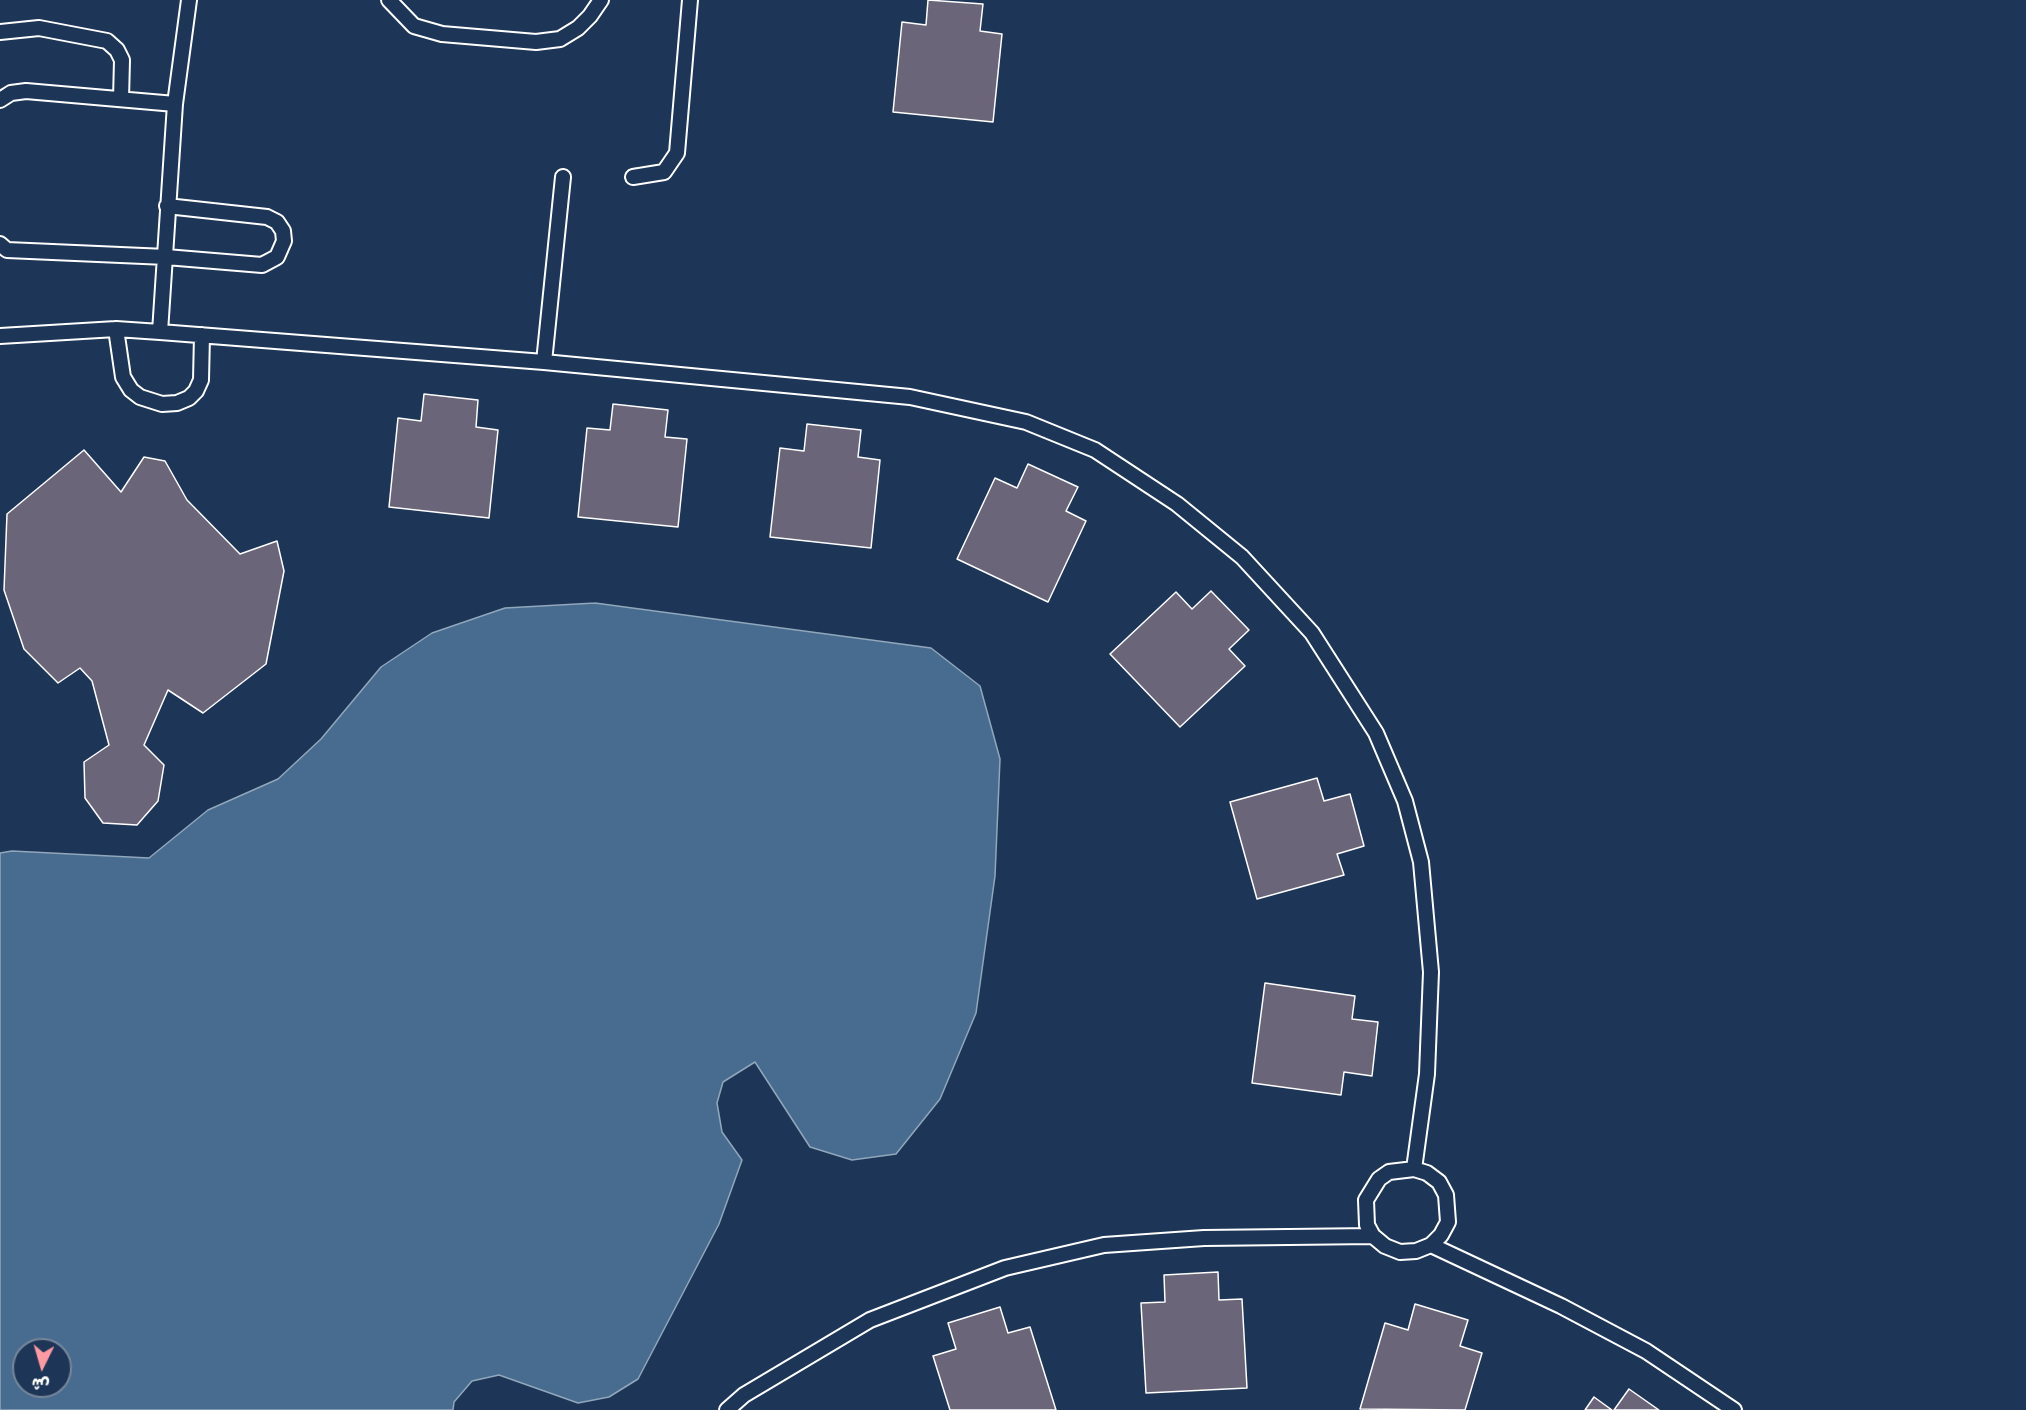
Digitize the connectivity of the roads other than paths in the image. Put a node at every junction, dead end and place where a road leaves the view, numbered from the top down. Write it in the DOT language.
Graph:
graph roads {
  1 [pos="189,0"];
  2 [pos="388,0"];
  3 [pos="601,0"];
  4 [pos="690,0"];
  5 [pos="0,32"];
  6 [pos="121,99"];
  7 [pos="0,100"];
  8 [pos="175,104"];
  9 [pos="563,177"];
  10 [pos="633,177"];
  11 [pos="167,206"];
  12 [pos="2,251"];
  13 [pos="166,257"];
  14 [pos="116,329"];
  15 [pos="160,332"];
  16 [pos="202,335"];
  17 [pos="0,336"];
  18 [pos="544,362"];
  19 [pos="1414,1169"];
  20 [pos="1373,1236"];
  21 [pos="1431,1245"];
  22 [pos="727,1410"];
  23 [pos="1734,1410"];
  1 -- 8 [label="lane"];
  2 -- 3 [label="lane"];
  4 -- 10 [label="lane"];
  5 -- 6 [label="lane"];
  6 -- 7 [label="lane"];
  6 -- 8 [label="lane"];
  8 -- 11 [label="lane"];
  9 -- 18 [label="lane"];
  11 -- 13 [label="lane"];
  11 -- 13 [label="lane"];
  12 -- 13 [label="lane"];
  13 -- 15 [label="lane"];
  14 -- 15 [label="lane"];
  14 -- 16 [label="lane"];
  14 -- 17 [label="lane"];
  15 -- 16 [label="lane"];
  16 -- 18 [label="lane"];
  18 -- 19 [label="lane"];
  19 -- 20 [label="lane"];
  19 -- 21 [label="lane"];
  20 -- 21 [label="lane"];
  20 -- 22 [label="lane"];
  21 -- 23 [label="lane"];
}
